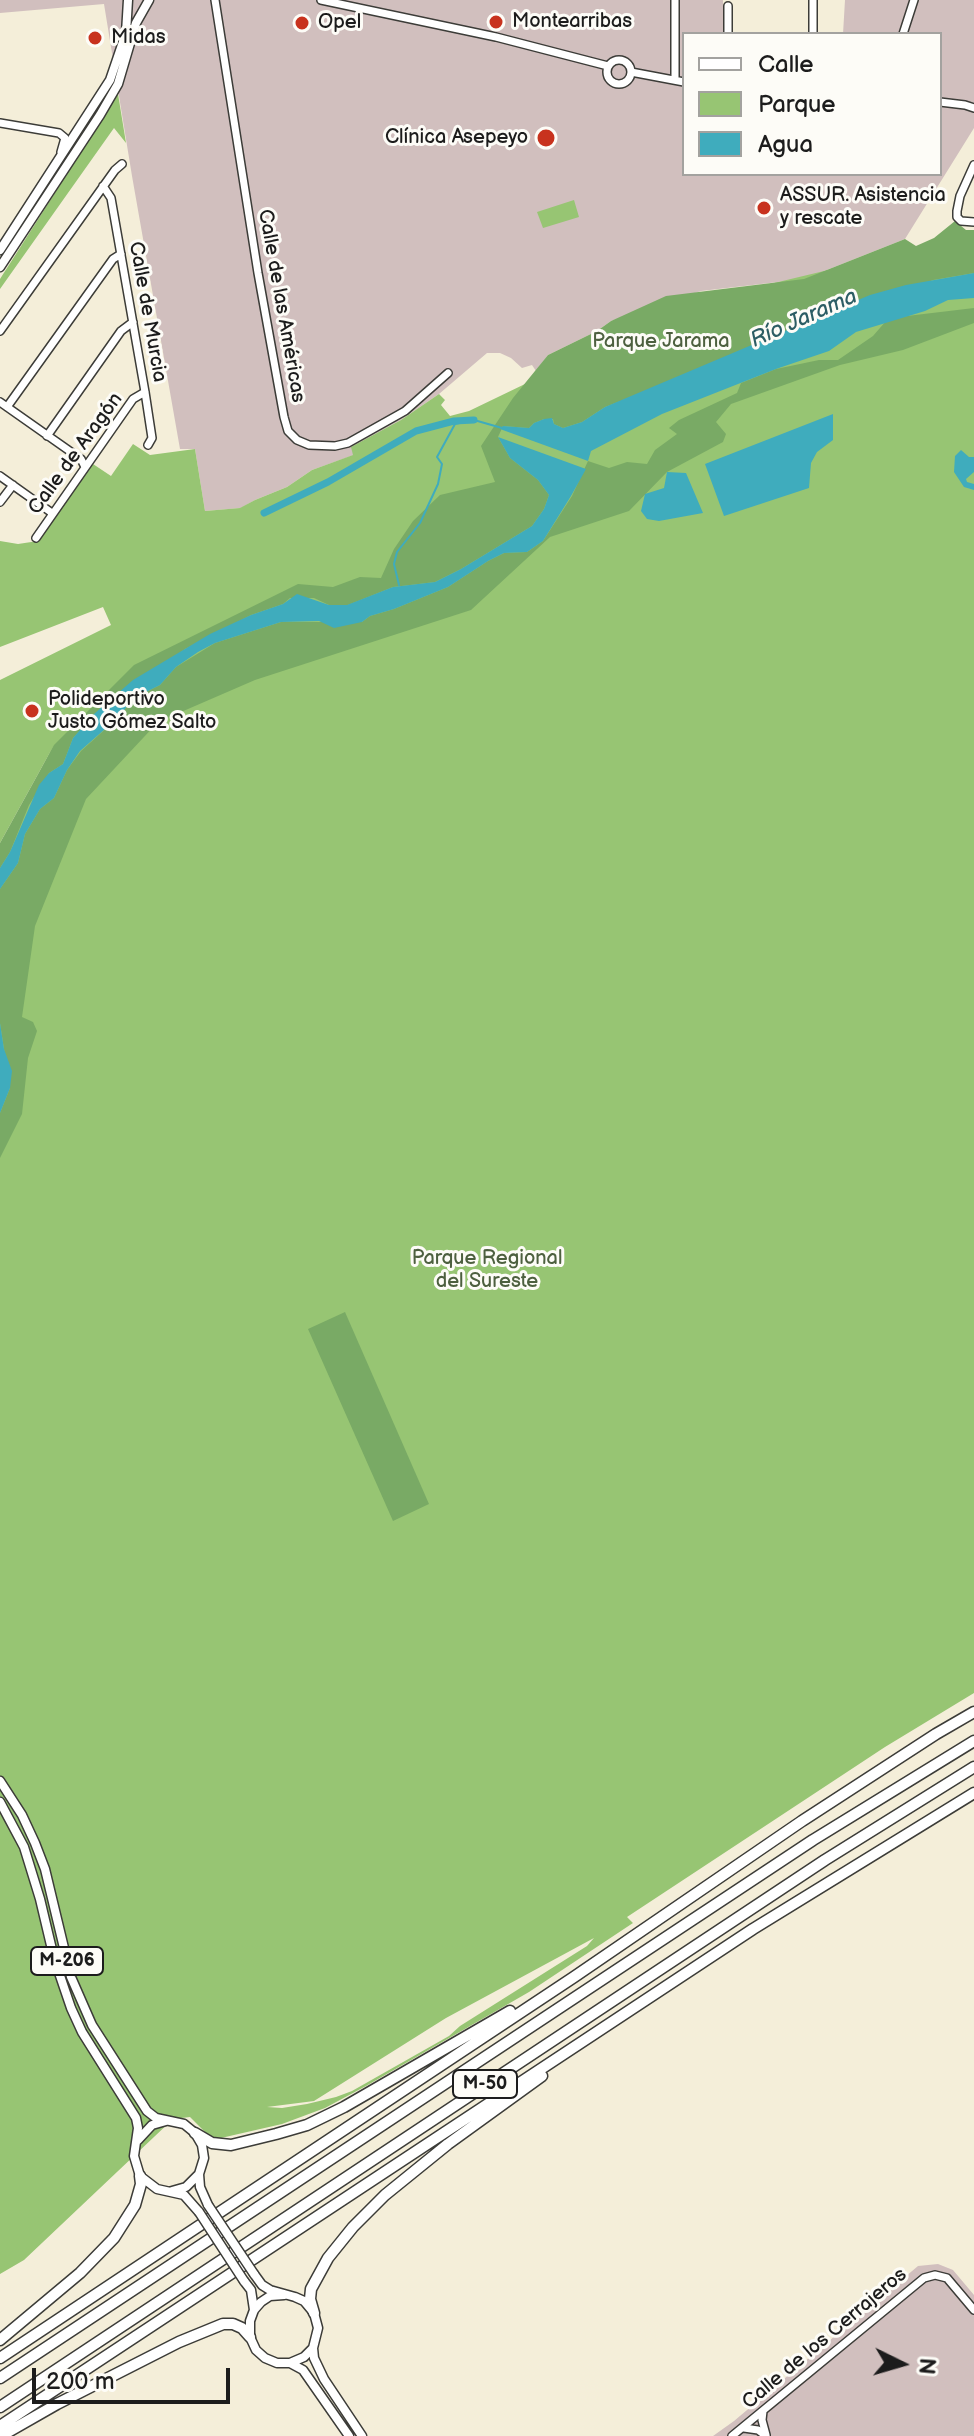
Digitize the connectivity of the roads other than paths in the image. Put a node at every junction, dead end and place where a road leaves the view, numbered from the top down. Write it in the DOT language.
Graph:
graph roads {
  1 [pos="128,0"];
  2 [pos="149,0"];
  3 [pos="215,0"];
  4 [pos="321,0"];
  5 [pos="675,0"];
  6 [pos="813,0"];
  7 [pos="914,0"];
  8 [pos="728,6"];
  9 [pos="728,32"];
  10 [pos="813,32"];
  11 [pos="904,32"];
  12 [pos="608,66"];
  13 [pos="631,72"];
  14 [pos="675,80"];
  15 [pos="682,82"];
  16 [pos="942,102"];
  17 [pos="971,105"];
  18 [pos="0,123"];
  19 [pos="60,156"];
  20 [pos="122,164"];
  21 [pos="973,165"];
  22 [pos="970,178"];
  23 [pos="103,186"];
  24 [pos="974,222"];
  25 [pos="0,250"];
  26 [pos="121,254"];
  27 [pos="0,267"];
  28 [pos="133,322"];
  29 [pos="0,331"];
  30 [pos="448,373"];
  31 [pos="145,392"];
  32 [pos="4,404"];
  33 [pos="47,436"];
  34 [pos="148,445"];
  35 [pos="85,467"];
  36 [pos="0,476"];
  37 [pos="13,485"];
  38 [pos="0,502"];
  39 [pos="52,513"];
  40 [pos="36,538"];
  41 [pos="974,1712"];
  42 [pos="974,1741"];
  43 [pos="974,1767"];
  44 [pos="0,1781"];
  45 [pos="974,1793"];
  46 [pos="0,1802"];
  47 [pos="600,1958"];
  48 [pos="650,1998"];
  49 [pos="167,2121"];
  50 [pos="195,2133"];
  51 [pos="136,2143"];
  52 [pos="199,2174"];
  53 [pos="140,2176"];
  54 [pos="171,2191"];
  55 [pos="284,2295"];
  56 [pos="254,2310"];
  57 [pos="974,2310"];
  58 [pos="314,2313"];
  59 [pos="250,2337"];
  60 [pos="0,2340"];
  61 [pos="313,2348"];
  62 [pos="0,2358"];
  63 [pos="290,2363"];
  64 [pos="0,2378"];
  65 [pos="0,2407"];
  66 [pos="763,2411"];
  67 [pos="0,2426"];
  68 [pos="741,2428"];
  69 [pos="1,2436"];
  70 [pos="349,2436"];
  71 [pos="362,2436"];
  72 [pos="732,2436"];
  73 [pos="766,2436"];
  1 -- 19 [label="main road"];
  2 -- 27 [label="main road"];
  3 -- 30 [label="street, Calle de las Américas"];
  4 -- 12 [label="street"];
  5 -- 14 [label="street"];
  6 -- 10 [label="street"];
  7 -- 11 [label="street"];
  8 -- 9 [label="street"];
  12 -- 13 [label="street"];
  12 -- 13 [label="street"];
  13 -- 14 [label="street"];
  14 -- 15 [label="street"];
  16 -- 17 [label="street"];
  18 -- 19 [label="street"];
  19 -- 25 [label="main road"];
  20 -- 23 [label="street"];
  21 -- 22 [label="street"];
  22 -- 24 [label="street"];
  23 -- 26 [label="street, Calle de Murcia"];
  23 -- 29 [label="street"];
  26 -- 28 [label="street, Calle de Murcia"];
  26 -- 32 [label="street"];
  28 -- 31 [label="street, Calle de Murcia"];
  28 -- 33 [label="street"];
  31 -- 34 [label="street, Calle de Murcia"];
  31 -- 35 [label="street, Calle de Aragón"];
  32 -- 33 [label="street"];
  33 -- 35 [label="street"];
  35 -- 39 [label="street, Calle de Aragón"];
  36 -- 37 [label="street"];
  37 -- 38 [label="street"];
  37 -- 39 [label="street"];
  39 -- 40 [label="street, Calle de Aragón"];
  41 -- 47 [label="highway, M-50"];
  42 -- 64 [label="highway, M-50"];
  43 -- 65 [label="highway, M-50"];
  44 -- 49 [label="main road, M-206"];
  45 -- 48 [label="highway, M-50"];
  46 -- 51 [label="main road, M-206"];
  47 -- 50 [label="highway"];
  47 -- 62 [label="highway, M-50"];
  48 -- 58 [label="highway"];
  48 -- 67 [label="highway, M-50"];
  49 -- 50 [label="main road, M-206"];
  49 -- 51 [label="main road"];
  50 -- 52 [label="main road"];
  51 -- 53 [label="main road, M-206"];
  52 -- 54 [label="main road"];
  52 -- 55 [label="main road, bridge"];
  53 -- 54 [label="main road"];
  53 -- 60 [label="highway"];
  54 -- 56 [label="main road, bridge"];
  55 -- 56 [label="main road"];
  55 -- 58 [label="main road"];
  56 -- 59 [label="main road"];
  57 -- 66 [label="street, Calle de los Cerrajeros"];
  58 -- 61 [label="main road"];
  59 -- 63 [label="main road"];
  59 -- 69 [label="highway"];
  61 -- 63 [label="main road"];
  61 -- 71 [label="main road"];
  63 -- 70 [label="main road"];
  66 -- 68 [label="street, Calle de los Cerrajeros"];
  66 -- 73 [label="street"];
  68 -- 72 [label="street, Calle de los Cerrajeros"];
  68 -- 73 [label="street"];
}
